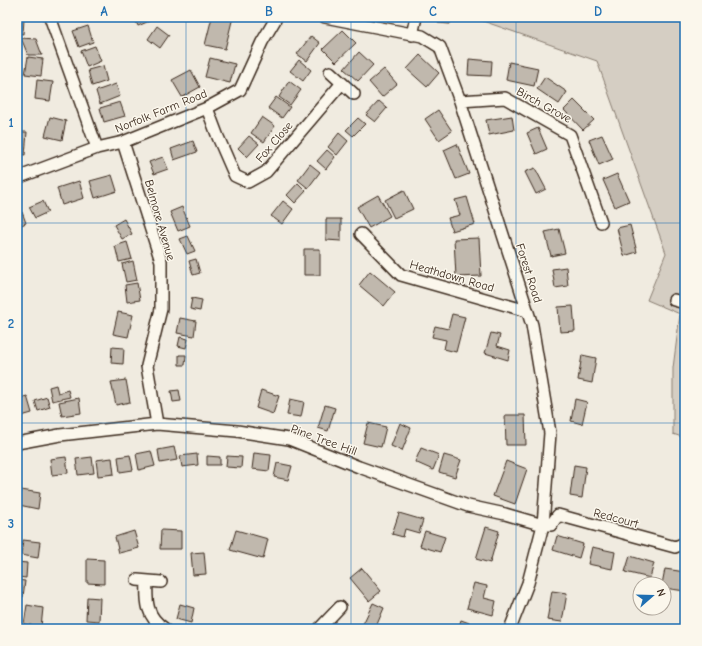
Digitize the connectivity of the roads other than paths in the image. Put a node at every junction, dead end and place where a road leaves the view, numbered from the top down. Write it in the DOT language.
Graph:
graph roads {
  1 [pos="50,17"];
  2 [pos="325,17"];
  3 [pos="416,17"];
  4 [pos="277,18"];
  5 [pos="412,34"];
  6 [pos="330,72"];
  7 [pos="342,83"];
  8 [pos="354,94"];
  9 [pos="460,101"];
  10 [pos="208,108"];
  11 [pos="123,142"];
  12 [pos="97,148"];
  13 [pos="17,178"];
  14 [pos="601,222"];
  15 [pos="361,234"];
  16 [pos="527,312"];
  17 [pos="158,424"];
  18 [pos="17,443"];
  19 [pos="543,525"];
  20 [pos="685,543"];
  21 [pos="161,582"];
  22 [pos="340,607"];
  23 [pos="164,629"];
  24 [pos="319,629"];
  25 [pos="510,629"];
  1 -- 12 [label="street"];
  2 -- 5 [label="street, Forest Road"];
  3 -- 5 [label="street"];
  4 -- 10 [label="street, Norfolk Farm Road"];
  5 -- 9 [label="street, Forest Road"];
  6 -- 7 [label="street"];
  7 -- 8 [label="street"];
  7 -- 10 [label="street, Fox Close"];
  9 -- 14 [label="street, Birch Grove"];
  9 -- 16 [label="street, Forest Road"];
  10 -- 11 [label="street, Norfolk Farm Road"];
  11 -- 12 [label="street, Norfolk Farm Road"];
  11 -- 17 [label="street, Belmore Avenue"];
  12 -- 13 [label="street, Norfolk Farm Road"];
  15 -- 16 [label="street, Heathdown Road"];
  16 -- 19 [label="street, Forest Road"];
  17 -- 18 [label="street, Pine Tree Hill"];
  17 -- 19 [label="street, Pine Tree Hill"];
  19 -- 20 [label="street, Redcourt"];
  19 -- 25 [label="street, Forest Road"];
  21 -- 23 [label="street"];
  22 -- 24 [label="street"];
}
